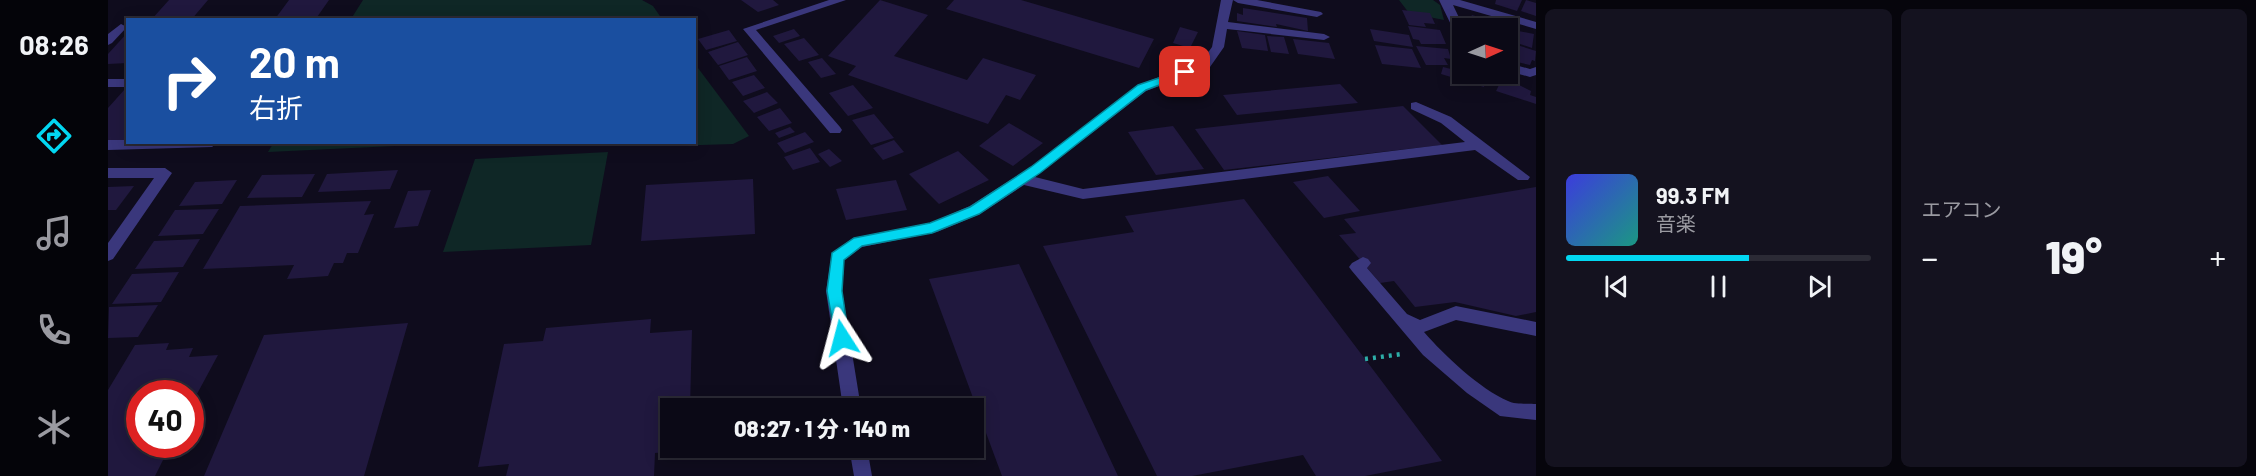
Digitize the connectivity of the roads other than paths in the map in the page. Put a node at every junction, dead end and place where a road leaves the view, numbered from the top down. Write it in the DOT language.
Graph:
graph roads {
  1 [pos="840,0"];
  2 [pos="1227,0"];
  3 [pos="1238,0"];
  4 [pos="1447,0"];
  5 [pos="1317,14"];
  6 [pos="1454,18"];
  7 [pos="1222,25"];
  8 [pos="1536,26"];
  9 [pos="121,27"];
  10 [pos="1324,37"];
  11 [pos="108,41"];
  12 [pos="1518,70"];
  13 [pos="1536,71"];
  14 [pos="108,83"];
  15 [pos="126,83"];
  16 [pos="1416,106"];
  17 [pos="835,130"];
  18 [pos="143,144"];
  19 [pos="108,145"];
  20 [pos="1477,145"];
  21 [pos="108,173"];
  22 [pos="1523,177"];
  23 [pos="1021,180"];
  24 [pos="108,255"];
  25 [pos="1363,263"];
  26 [pos="1403,319"];
  27 [pos="1536,329"];
  28 [pos="850,398"];
  29 [pos="1536,412"];
  30 [pos="860,458"];
  31 [pos="863,476"];
  1 -- 17 [label="street"];
  2 -- 7 [label="street"];
  3 -- 5 [label="street"];
  4 -- 6 [label="street"];
  4 -- 8 [label="street"];
  7 -- 10 [label="street"];
  7 -- 23 [label="street"];
  9 -- 11 [label="street"];
  12 -- 13 [label="street"];
  14 -- 15 [label="street"];
  16 -- 20 [label="street"];
  18 -- 19 [label="street"];
  20 -- 22 [label="street"];
  20 -- 23 [label="street"];
  21 -- 24 [label="street"];
  23 -- 28 [label="street"];
  25 -- 26 [label="street"];
  26 -- 27 [label="street"];
  26 -- 29 [label="street"];
  30 -- 31 [label="street"];
}
